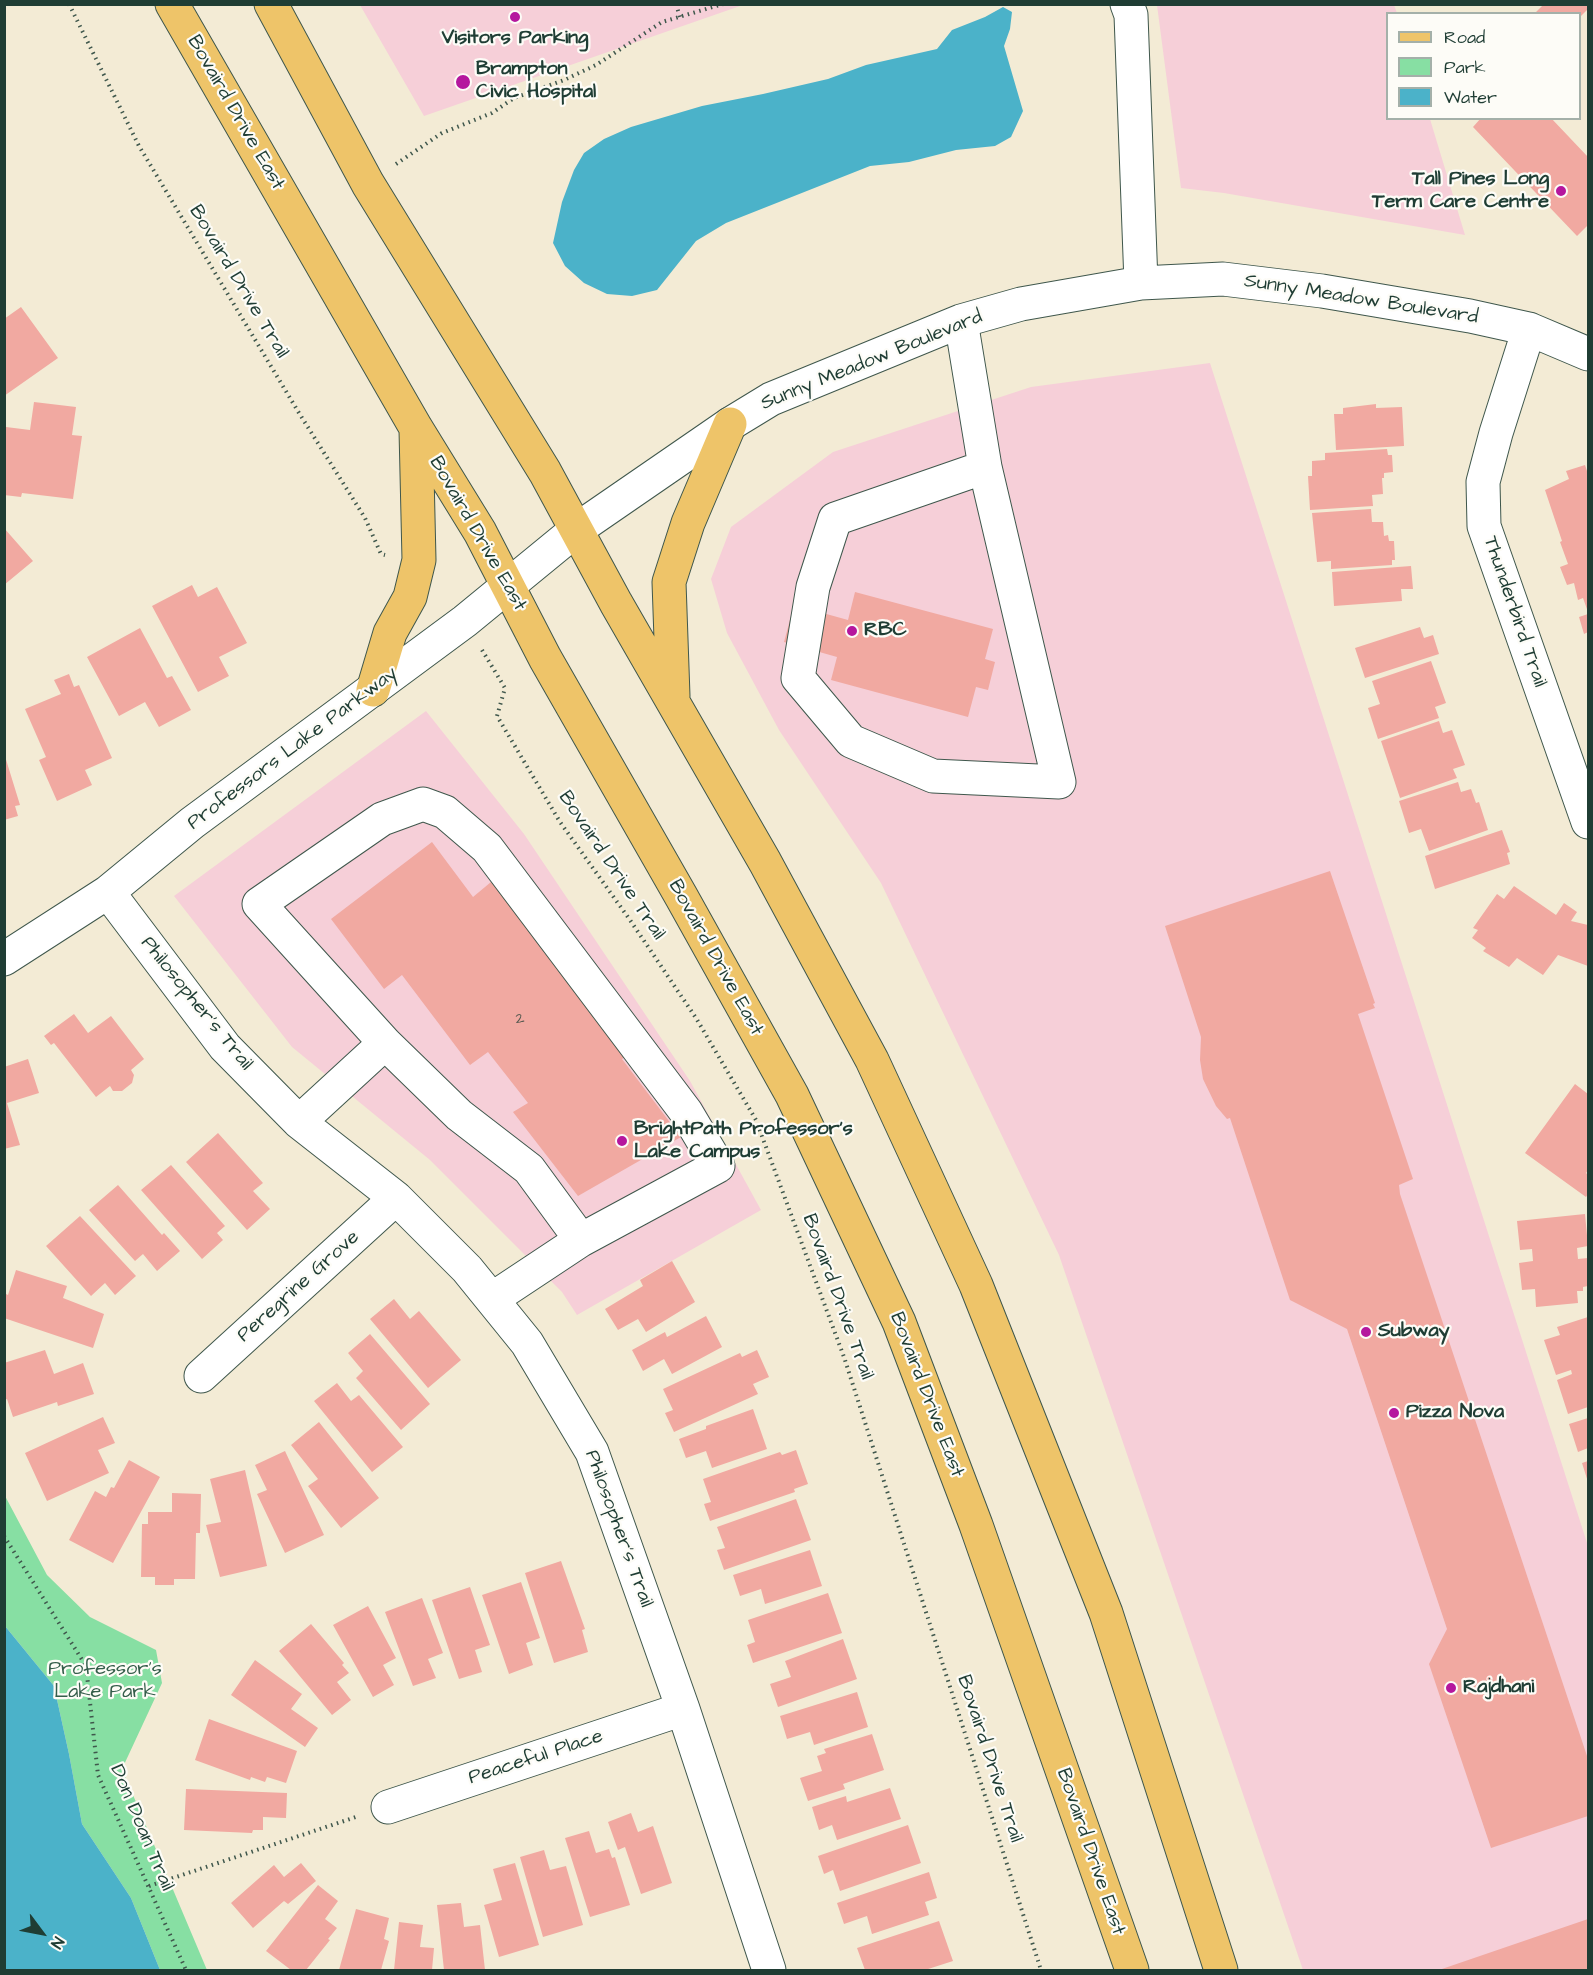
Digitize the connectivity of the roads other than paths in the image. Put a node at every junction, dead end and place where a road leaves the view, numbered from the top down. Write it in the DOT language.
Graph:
graph roads {
  1 [pos="172,4"];
  2 [pos="271,4"];
  3 [pos="1127,4"];
  4 [pos="1141,283"];
  5 [pos="960,321"];
  6 [pos="1529,329"];
  7 [pos="1588,354"];
  8 [pos="730,424"];
  9 [pos="416,428"];
  10 [pos="985,467"];
  11 [pos="576,530"];
  12 [pos="508,586"];
  13 [pos="373,690"];
  14 [pos="673,701"];
  15 [pos="1588,822"];
  16 [pos="108,892"];
  17 [pos="4,959"];
  18 [pos="385,1043"];
  19 [pos="299,1122"];
  20 [pos="396,1198"];
  21 [pos="581,1240"];
  22 [pos="492,1299"];
  23 [pos="201,1376"];
  24 [pos="683,1709"];
  25 [pos="388,1807"];
  26 [pos="769,1971"];
  27 [pos="1132,1971"];
  28 [pos="1221,1971"];
  1 -- 9 [label="main road, Bovaird Drive East"];
  2 -- 11 [label="main road"];
  3 -- 4 [label="street"];
  4 -- 5 [label="street, Sunny Meadow Boulevard"];
  4 -- 6 [label="street, Sunny Meadow Boulevard"];
  5 -- 8 [label="street, Sunny Meadow Boulevard"];
  5 -- 10 [label="street"];
  6 -- 7 [label="street, Sunny Meadow Boulevard"];
  6 -- 15 [label="street, Thunderbird Trail"];
  8 -- 11 [label="street, Sunny Meadow Boulevard"];
  8 -- 14 [label="main road"];
  9 -- 12 [label="main road, Bovaird Drive East"];
  9 -- 13 [label="main road"];
  10 -- 10 [label="street"];
  11 -- 12 [label="street, Professors Lake Parkway"];
  11 -- 14 [label="main road"];
  12 -- 13 [label="street, Professors Lake Parkway"];
  12 -- 27 [label="main road, Bovaird Drive East"];
  13 -- 16 [label="street, Professors Lake Parkway"];
  14 -- 28 [label="main road"];
  16 -- 17 [label="street, Professors Lake Parkway"];
  16 -- 19 [label="street, Philosopher's Trail"];
  18 -- 19 [label="street"];
  18 -- 21 [label="street"];
  18 -- 21 [label="street"];
  19 -- 20 [label="street, Philosopher's Trail"];
  20 -- 22 [label="street, Philosopher's Trail"];
  20 -- 23 [label="street, Peregrine Grove"];
  21 -- 22 [label="street"];
  22 -- 24 [label="street, Philosopher's Trail"];
  24 -- 25 [label="street, Peaceful Place"];
  24 -- 26 [label="street, Philosopher's Trail"];
}
